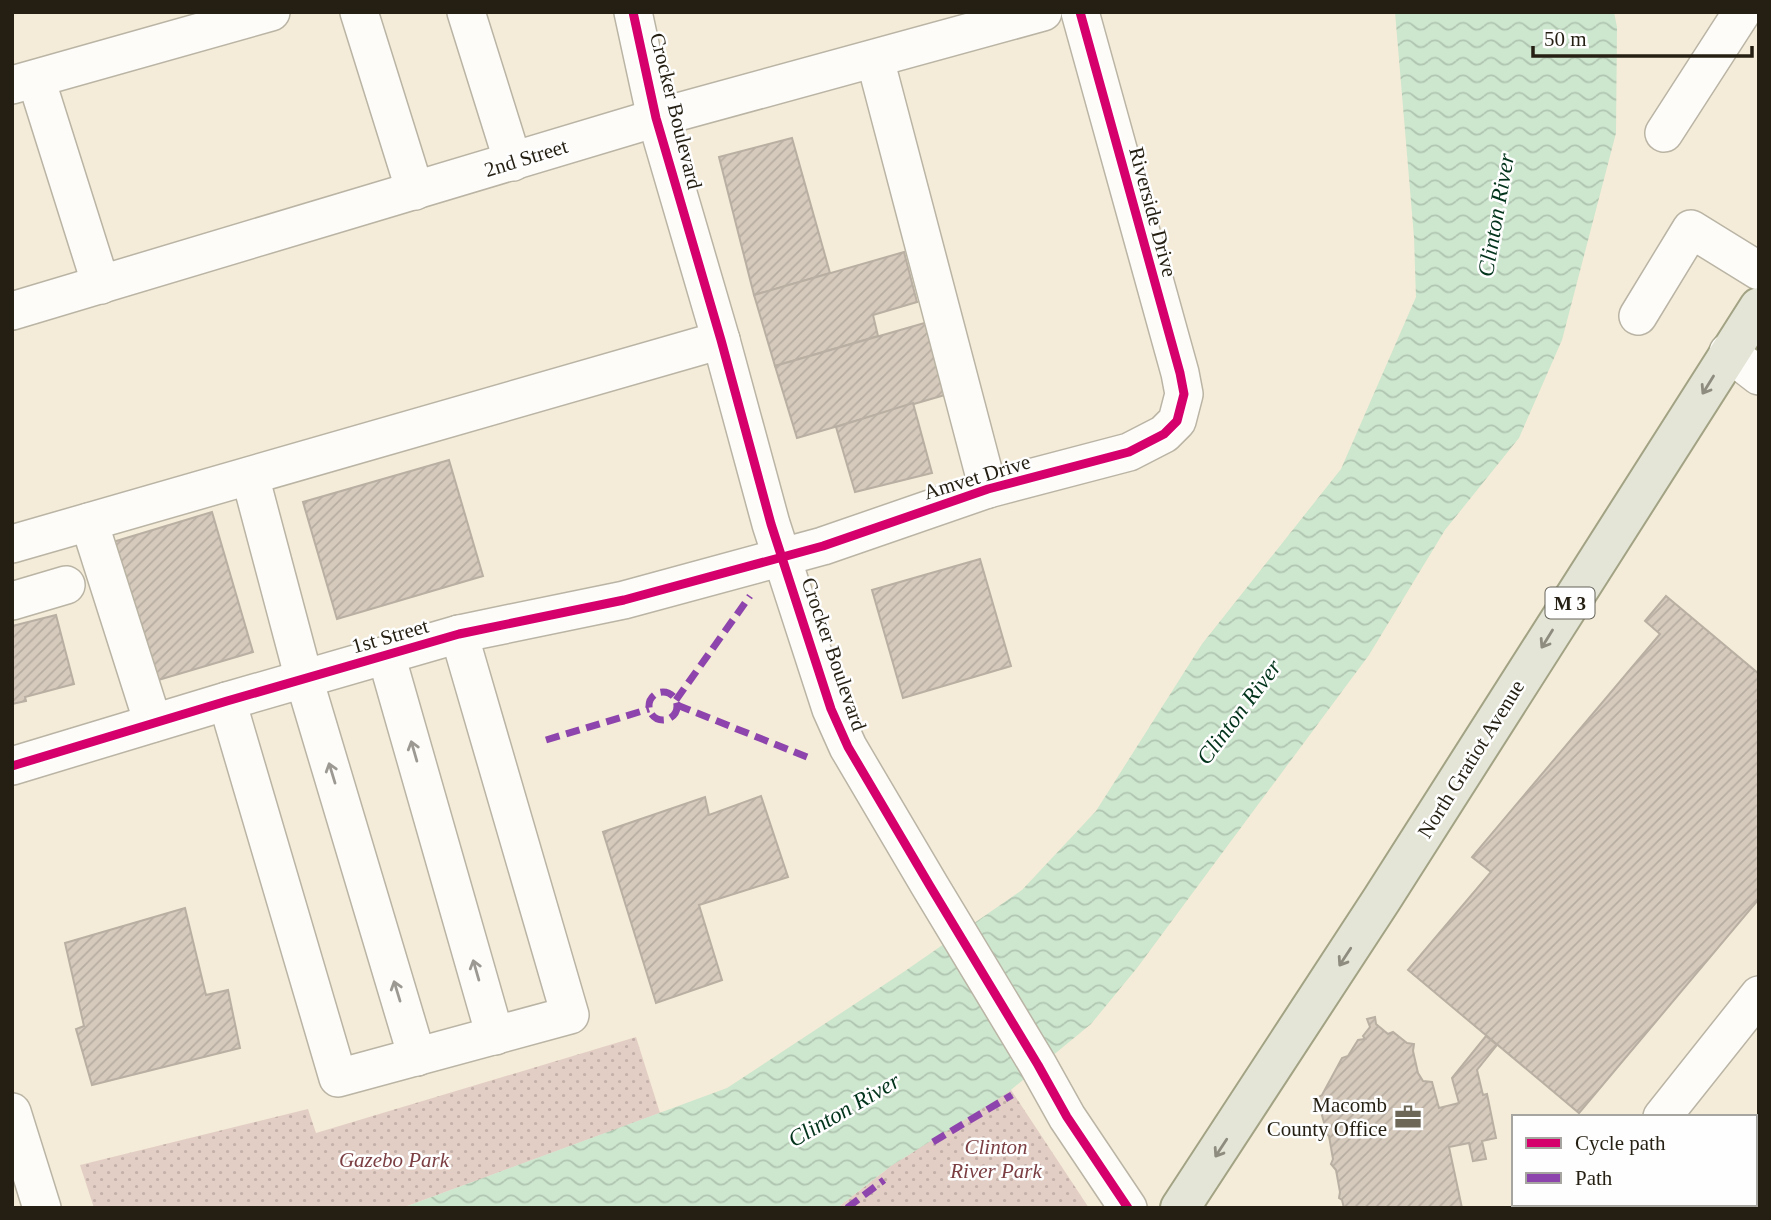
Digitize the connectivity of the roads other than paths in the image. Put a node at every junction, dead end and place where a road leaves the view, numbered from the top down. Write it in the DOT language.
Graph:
graph roads {
  1 [pos="271,12"];
  2 [pos="359,12"];
  3 [pos="466,12"];
  4 [pos="632,12"];
  5 [pos="1043,12"];
  6 [pos="1080,12"];
  7 [pos="1742,12"];
  8 [pos="875,59"];
  9 [pos="24,82"];
  10 [pos="656,118"];
  11 [pos="1664,133"];
  12 [pos="513,162"];
  13 [pos="415,191"];
  14 [pos="1759,271"];
  15 [pos="101,285"];
  16 [pos="1759,307"];
  17 [pos="12,312"];
  18 [pos="1638,316"];
  19 [pos="721,340"];
  20 [pos="1728,352"];
  21 [pos="1759,376"];
  22 [pos="1177,421"];
  23 [pos="250,476"];
  24 [pos="988,489"];
  25 [pos="89,522"];
  26 [pos="12,544"];
  27 [pos="782,557"];
  28 [pos="66,585"];
  29 [pos="12,601"];
  30 [pos="460,634"];
  31 [pos="386,655"];
  32 [pos="304,679"];
  33 [pos="227,701"];
  34 [pos="153,723"];
  35 [pos="12,766"];
  36 [pos="1759,995"];
  37 [pos="495,1036"];
  38 [pos="417,1057"];
  39 [pos="12,1112"];
  40 [pos="1664,1115"];
  41 [pos="39,1198"];
  42 [pos="1128,1208"];
  43 [pos="1180,1208"];
  1 -- 9 [label="street"];
  2 -- 13 [label="street"];
  3 -- 12 [label="street"];
  4 -- 10 [label="street, Crocker Boulevard"];
  5 -- 8 [label="street, 2nd Street"];
  6 -- 22 [label="street, Riverside Drive"];
  7 -- 11 [label="street"];
  8 -- 10 [label="street, 2nd Street"];
  8 -- 24 [label="street"];
  9 -- 15 [label="street"];
  10 -- 12 [label="street, 2nd Street"];
  10 -- 19 [label="street, Crocker Boulevard"];
  12 -- 13 [label="street, 2nd Street"];
  13 -- 15 [label="street, 2nd Street"];
  14 -- 18 [label="street"];
  15 -- 17 [label="street, 2nd Street"];
  16 -- 20 [label="main road, North Gratiot Avenue / M 3"];
  19 -- 23 [label="street"];
  19 -- 27 [label="street, Crocker Boulevard"];
  20 -- 21 [label="street"];
  20 -- 43 [label="main road, North Gratiot Avenue / M 3, one-way"];
  22 -- 24 [label="street, Amvet Drive"];
  23 -- 25 [label="street"];
  23 -- 32 [label="street"];
  24 -- 27 [label="street, Amvet Drive"];
  25 -- 26 [label="street"];
  25 -- 34 [label="street"];
  27 -- 30 [label="street, 1st Street"];
  27 -- 42 [label="street, Crocker Boulevard"];
  28 -- 29 [label="street"];
  30 -- 31 [label="street, 1st Street"];
  30 -- 37 [label="street"];
  31 -- 32 [label="street, 1st Street"];
  37 -- 31 [label="street, one-way"];
  32 -- 33 [label="street, 1st Street"];
  38 -- 32 [label="street, one-way"];
  33 -- 34 [label="street, 1st Street"];
  33 -- 38 [label="street"];
  34 -- 35 [label="street, 1st Street"];
  36 -- 40 [label="street"];
  37 -- 38 [label="street"];
  39 -- 41 [label="street"];
}
